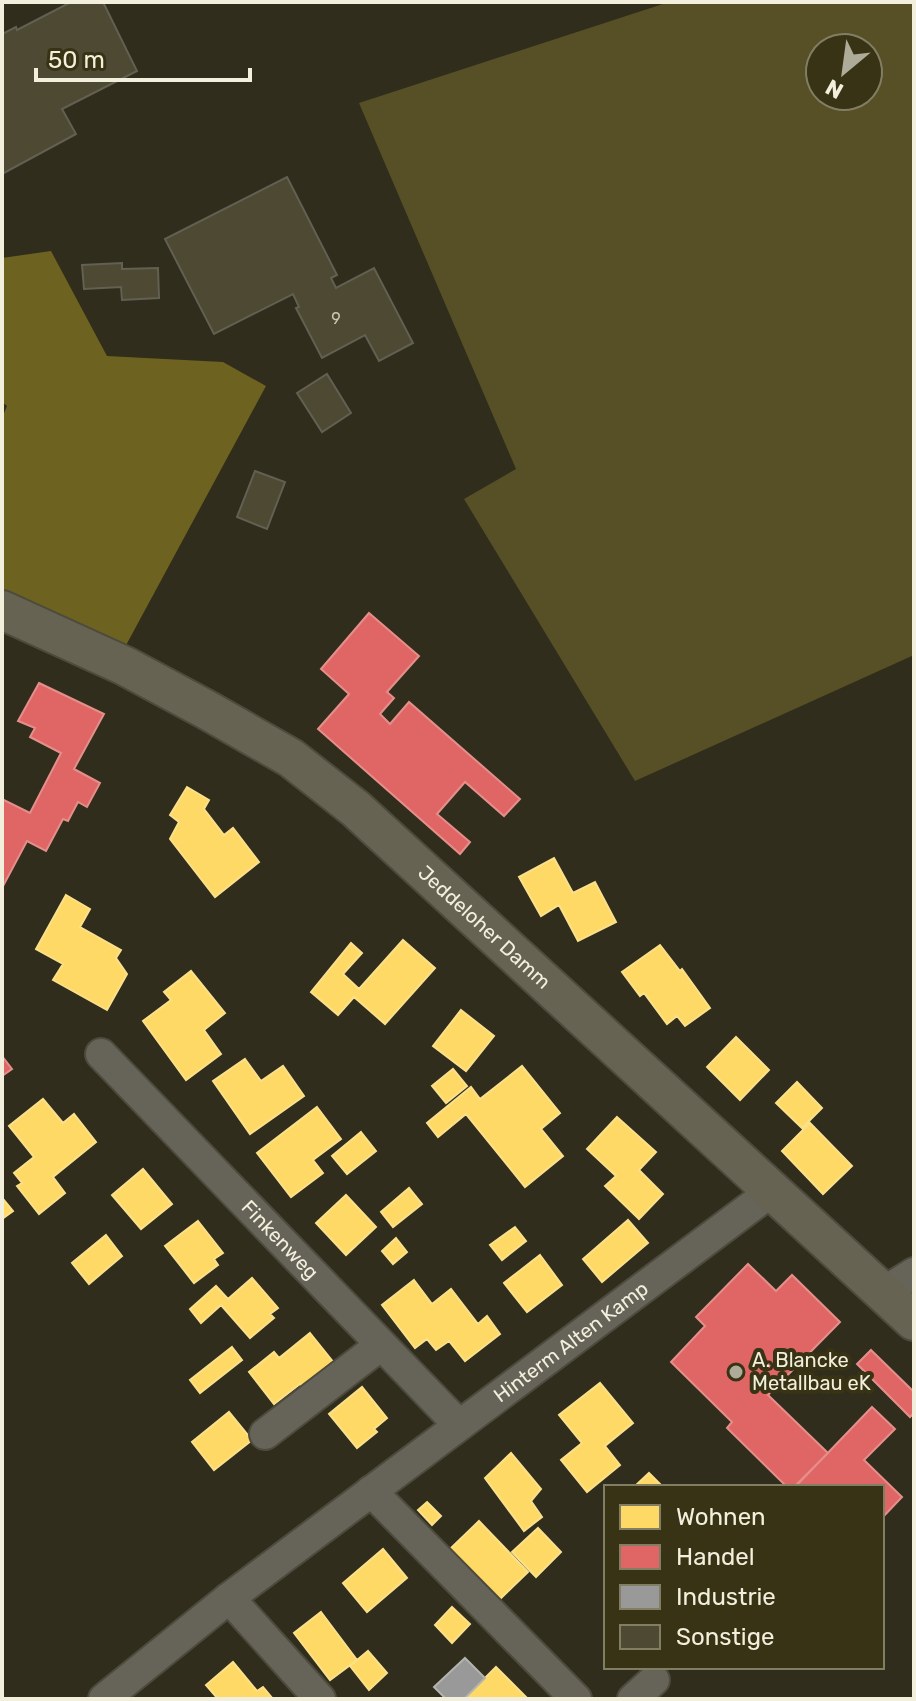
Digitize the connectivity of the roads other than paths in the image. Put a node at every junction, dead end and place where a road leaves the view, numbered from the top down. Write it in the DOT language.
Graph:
graph roads {
  1 [pos="2,610"];
  2 [pos="101,1054"];
  3 [pos="772,1191"];
  4 [pos="899,1283"];
  5 [pos="914,1321"];
  6 [pos="381,1345"];
  7 [pos="459,1425"];
  8 [pos="265,1434"];
  9 [pos="371,1491"];
  10 [pos="229,1598"];
  11 [pos="104,1699"];
  12 [pos="320,1699"];
  13 [pos="576,1699"];
  1 -- 3 [label="main road, Jeddeloher Damm"];
  2 -- 6 [label="street, Finkenweg"];
  3 -- 4 [label="main road, Jeddeloher Damm"];
  3 -- 7 [label="street, Hinterm Alten Kamp"];
  4 -- 5 [label="main road, Jeddeloher Damm"];
  6 -- 7 [label="street, Finkenweg"];
  6 -- 8 [label="street"];
  7 -- 9 [label="street, Hinterm Alten Kamp"];
  9 -- 10 [label="street, Hinterm Alten Kamp"];
  9 -- 13 [label="street"];
  10 -- 11 [label="street, Hinterm Alten Kamp"];
  10 -- 12 [label="street"];
}
